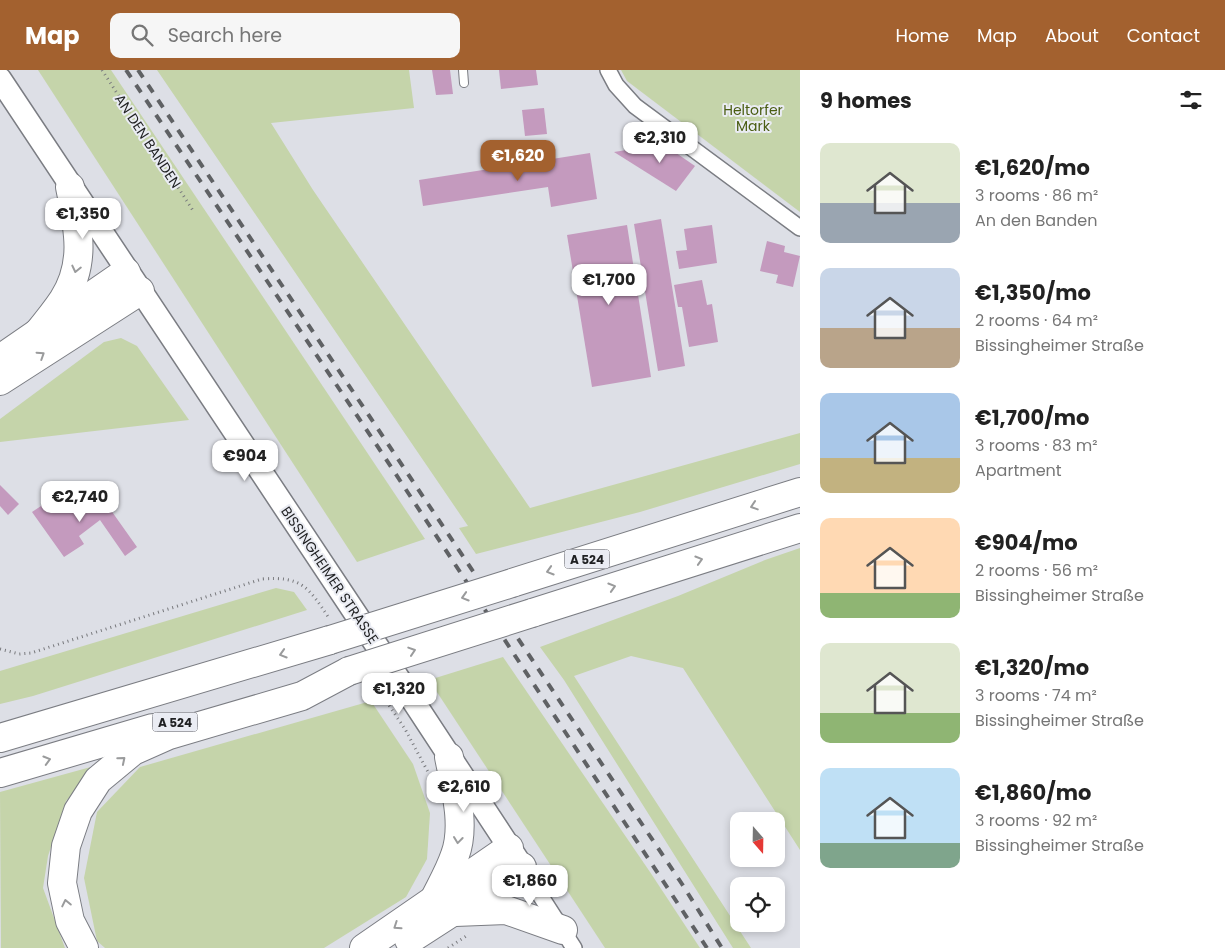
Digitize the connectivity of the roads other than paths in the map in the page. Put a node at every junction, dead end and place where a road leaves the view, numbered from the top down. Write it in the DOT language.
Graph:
graph roads {
  1 [pos="463,70"];
  2 [pos="608,70"];
  3 [pos="0,80"];
  4 [pos="464,83"];
  5 [pos="70,187"];
  6 [pos="800,228"];
  7 [pos="133,282"];
  8 [pos="37,334"];
  9 [pos="0,359"];
  10 [pos="0,381"];
  11 [pos="800,492"];
  12 [pos="800,528"];
  13 [pos="349,671"];
  14 [pos="104,708"];
  15 [pos="0,722"];
  16 [pos="0,738"];
  17 [pos="449,758"];
  18 [pos="0,774"];
  19 [pos="515,858"];
  20 [pos="442,907"];
  21 [pos="568,939"];
  22 [pos="84,948"];
  23 [pos="364,948"];
  24 [pos="397,948"];
  1 -- 4 [label="lane"];
  2 -- 6 [label="street"];
  3 -- 5 [label="street, BISSINGHEIMER STRASSE"];
  5 -- 7 [label="street, BISSINGHEIMER STRASSE"];
  5 -- 8 [label="highway, one-way"];
  7 -- 8 [label="highway"];
  10 -- 7 [label="highway, one-way"];
  7 -- 17 [label="street, BISSINGHEIMER STRASSE"];
  8 -- 9 [label="highway"];
  11 -- 14 [label="highway, A 524, one-way, bridge"];
  13 -- 12 [label="highway, A 524, one-way, bridge"];
  18 -- 13 [label="highway, A 524, one-way"];
  22 -- 13 [label="highway, one-way"];
  14 -- 15 [label="highway"];
  14 -- 16 [label="highway, A 524"];
  17 -- 19 [label="street, BISSINGHEIMER STRASSE"];
  17 -- 20 [label="highway, one-way"];
  19 -- 20 [label="highway"];
  19 -- 21 [label="street, BISSINGHEIMER STRASSE"];
  20 -- 21 [label="highway"];
  20 -- 23 [label="highway, one-way"];
  20 -- 24 [label="highway"];
}
